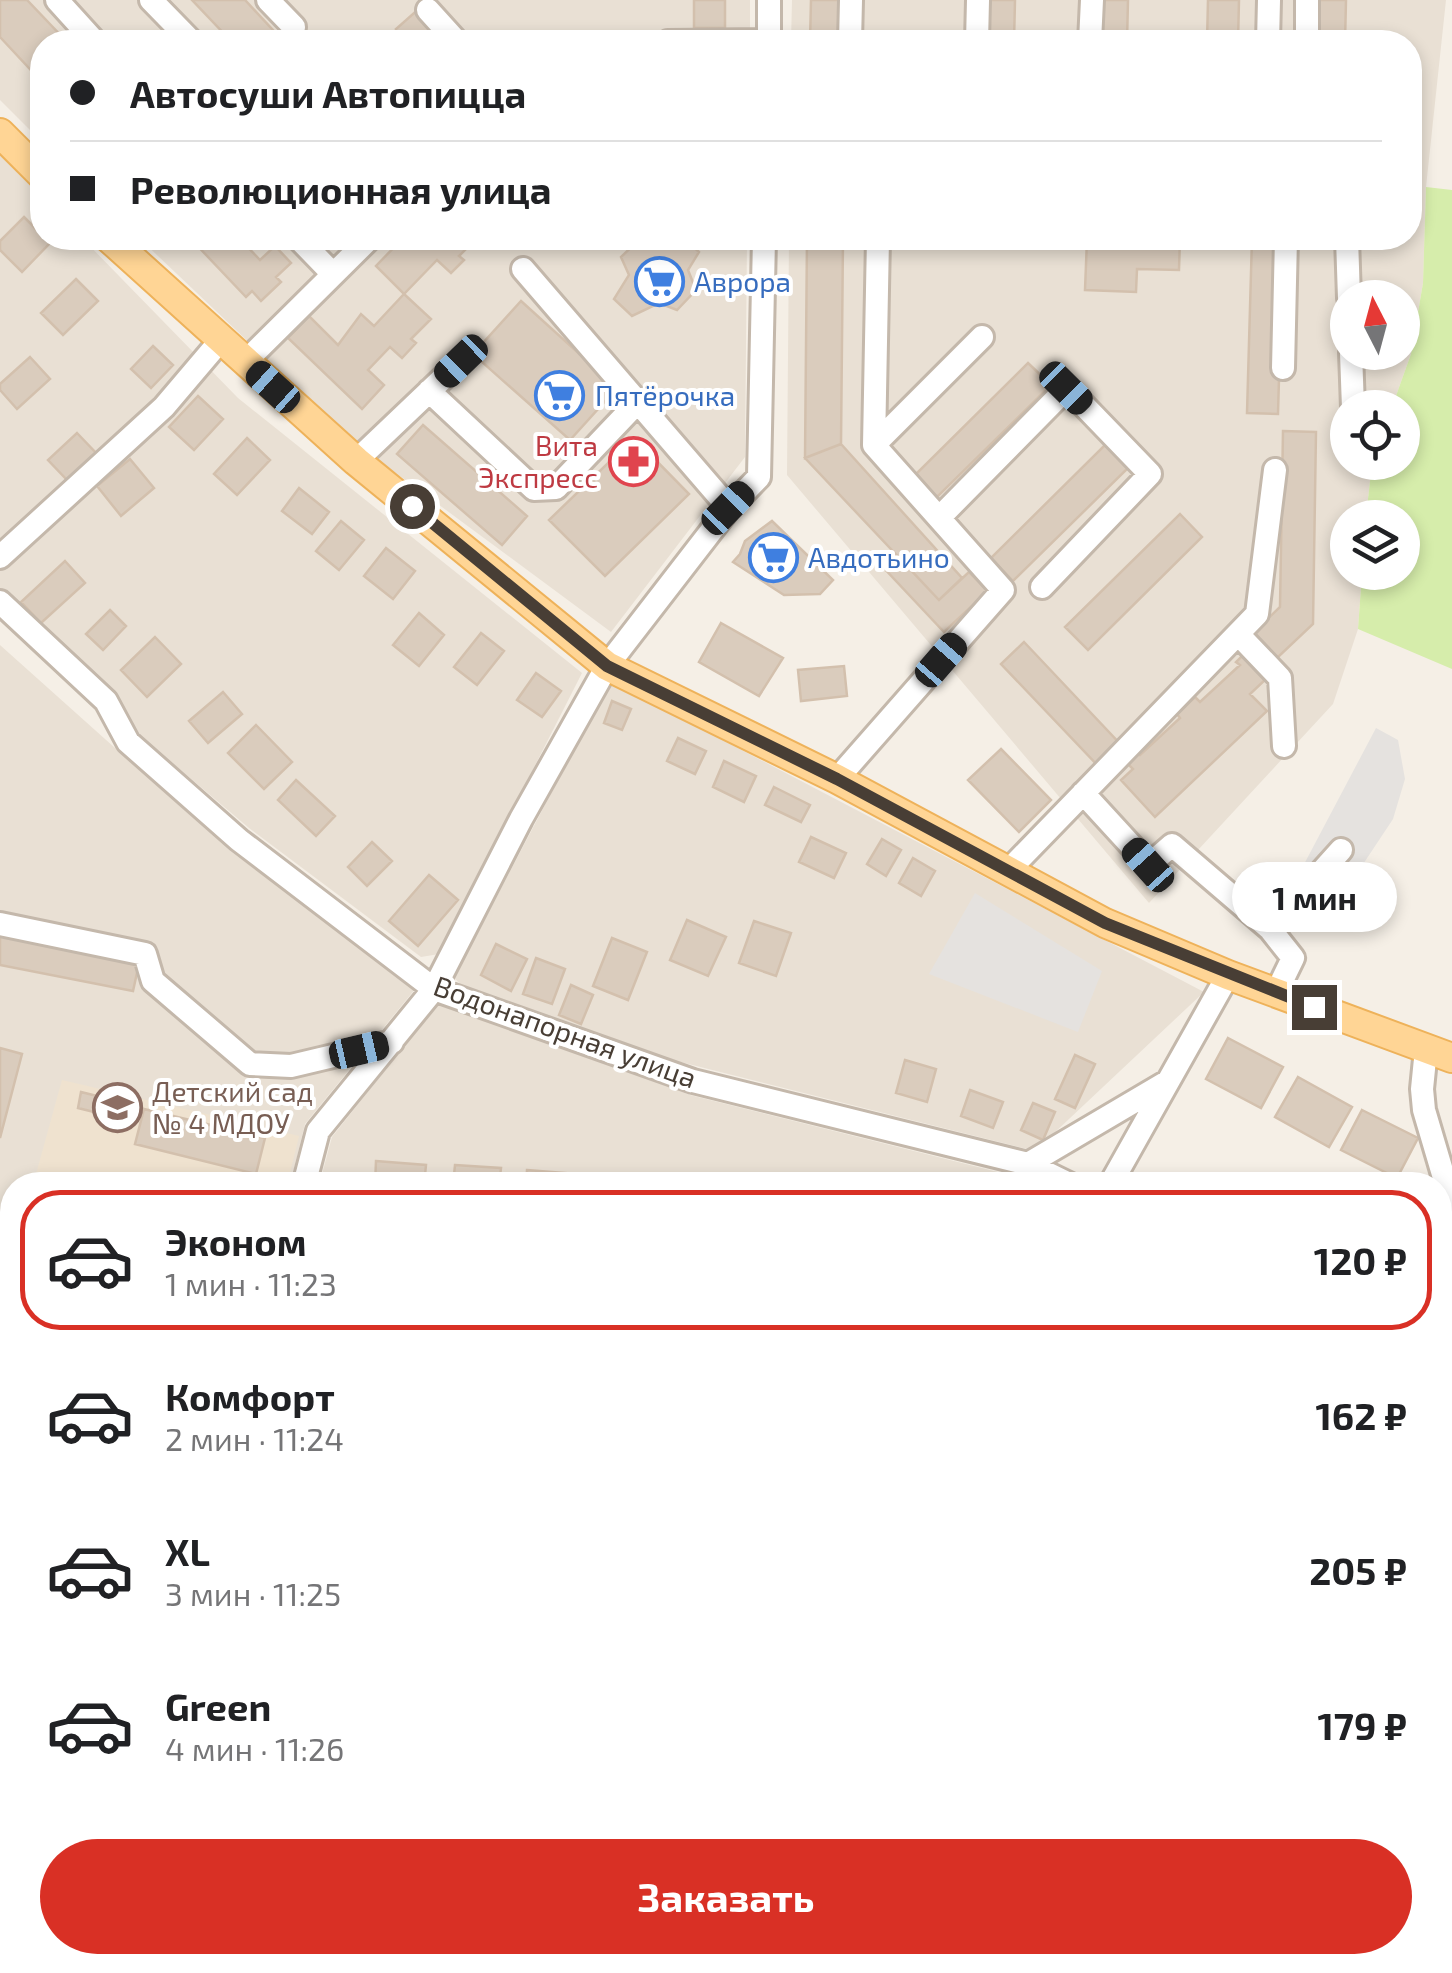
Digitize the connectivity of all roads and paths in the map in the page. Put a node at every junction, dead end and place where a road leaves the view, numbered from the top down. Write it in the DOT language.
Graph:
graph roads {
  1 [pos="57,0"];
  2 [pos="151,0"];
  3 [pos="268,0"];
  4 [pos="769,0"];
  5 [pos="851,0"];
  6 [pos="978,0"];
  7 [pos="1092,0"];
  8 [pos="1269,0"];
  9 [pos="1308,0"];
  10 [pos="428,10"];
  11 [pos="294,27"];
  12 [pos="84,30"];
  13 [pos="180,30"];
  14 [pos="446,30"];
  15 [pos="769,30"];
  16 [pos="850,30"];
  17 [pos="977,30"];
  18 [pos="1091,30"];
  19 [pos="1268,30"];
  20 [pos="1307,30"];
  21 [pos="0,132"];
  22 [pos="30,157"];
  23 [pos="122,250"];
  24 [pos="310,250"];
  25 [pos="358,250"];
  26 [pos="764,250"];
  27 [pos="878,250"];
  28 [pos="1286,250"];
  29 [pos="1347,250"];
  30 [pos="523,268"];
  31 [pos="333,274"];
  32 [pos="1348,280"];
  33 [pos="982,337"];
  34 [pos="220,341"];
  35 [pos="461,361"];
  36 [pos="245,362"];
  37 [pos="1283,368"];
  38 [pos="429,391"];
  39 [pos="636,404"];
  40 [pos="874,445"];
  41 [pos="356,461"];
  42 [pos="1275,470"];
  43 [pos="728,508"];
  44 [pos="939,518"];
  45 [pos="0,557"];
  46 [pos="1042,588"];
  47 [pos="0,602"];
  48 [pos="1238,634"];
  49 [pos="607,666"];
  50 [pos="1284,746"];
  51 [pos="837,779"];
  52 [pos="1084,793"];
  53 [pos="1341,850"];
  54 [pos="1008,871"];
  55 [pos="0,924"];
  56 [pos="1270,928"];
  57 [pos="1228,975"];
  58 [pos="434,989"];
  59 [pos="1276,993"];
  60 [pos="392,1042"];
  61 [pos="1439,1054"];
  62 [pos="1168,1082"];
  63 [pos="1028,1164"];
  64 [pos="307,1172"];
  65 [pos="1044,1172"];
  66 [pos="1117,1172"];
  67 [pos="1442,1172"];
  1 -- 12 [label="street"];
  2 -- 13 [label="street"];
  3 -- 11 [label="street"];
  4 -- 15 [label="street"];
  5 -- 16 [label="street"];
  6 -- 17 [label="street"];
  7 -- 18 [label="street"];
  8 -- 19 [label="street"];
  9 -- 20 [label="street"];
  10 -- 14 [label="street"];
  21 -- 22 [label="main road"];
  23 -- 34 [label="main road"];
  24 -- 31 [label="street"];
  25 -- 31 [label="street"];
  26 -- 43 [label="street"];
  27 -- 40 [label="street"];
  28 -- 37 [label="street"];
  29 -- 32 [label="street"];
  30 -- 39 [label="street"];
  31 -- 36 [label="street"];
  33 -- 40 [label="street"];
  34 -- 36 [label="main road"];
  34 -- 45 [label="street"];
  35 -- 38 [label="street"];
  36 -- 41 [label="main road"];
  38 -- 39 [label="street"];
  38 -- 41 [label="street"];
  39 -- 43 [label="street"];
  40 -- 44 [label="street"];
  41 -- 49 [label="main road"];
  42 -- 48 [label="street"];
  43 -- 49 [label="street"];
  44 -- 46 [label="street"];
  44 -- 51 [label="street"];
  47 -- 58 [label="street, Водонапорная улица"];
  48 -- 50 [label="street"];
  48 -- 52 [label="street"];
  49 -- 51 [label="main road"];
  49 -- 58 [label="street"];
  51 -- 54 [label="main road"];
  52 -- 54 [label="street"];
  52 -- 56 [label="street"];
  53 -- 56 [label="street"];
  54 -- 57 [label="main road"];
  55 -- 60 [label="street"];
  56 -- 59 [label="street"];
  57 -- 59 [label="main road"];
  57 -- 62 [label="street"];
  58 -- 60 [label="street"];
  58 -- 63 [label="street, Водонапорная улица"];
  59 -- 61 [label="main road"];
  60 -- 64 [label="street"];
  61 -- 67 [label="street"];
  62 -- 63 [label="street"];
  62 -- 66 [label="street"];
  63 -- 65 [label="street, Водонапорная улица"];
}
